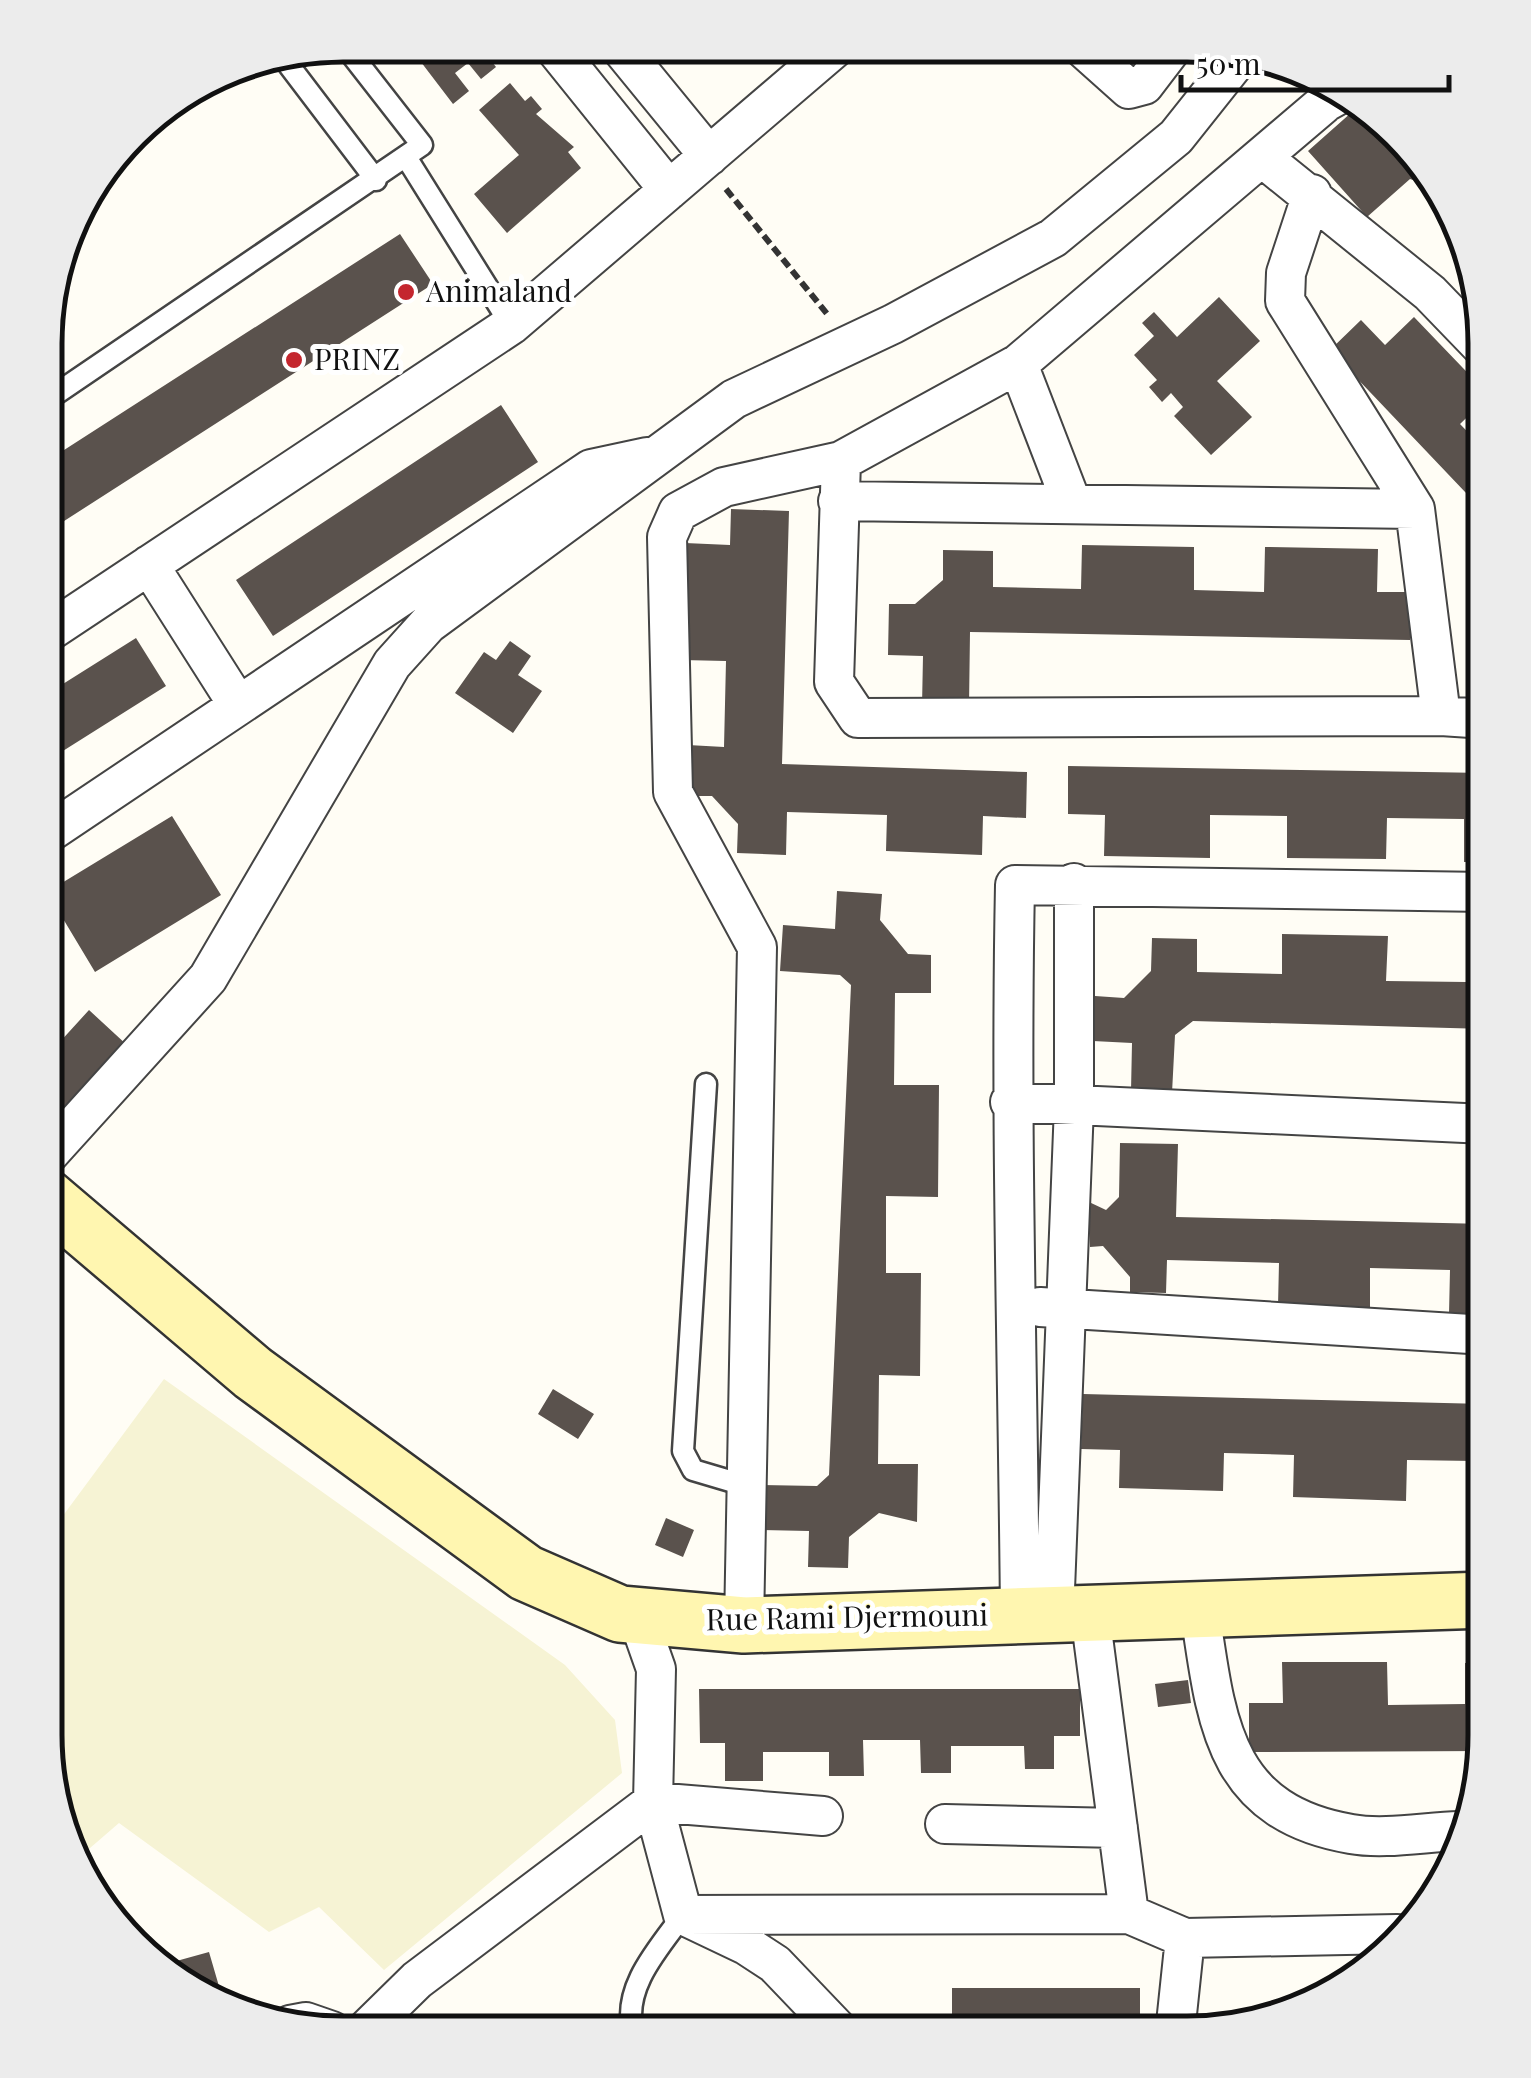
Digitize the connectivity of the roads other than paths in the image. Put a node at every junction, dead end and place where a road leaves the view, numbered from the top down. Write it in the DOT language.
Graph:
graph roads {
  1 [pos="358,63"];
  2 [pos="567,63"];
  3 [pos="633,63"];
  4 [pos="817,63"];
  5 [pos="1100,63"];
  6 [pos="1161,63"];
  7 [pos="1232,66"];
  8 [pos="290,68"];
  9 [pos="1328,101"];
  10 [pos="406,158"];
  11 [pos="706,158"];
  12 [pos="1264,158"];
  13 [pos="376,180"];
  14 [pos="669,190"];
  15 [pos="1312,194"];
  16 [pos="510,325"];
  17 [pos="1468,332"];
  18 [pos="1018,364"];
  19 [pos="63,390"];
  20 [pos="658,455"];
  21 [pos="842,461"];
  22 [pos="838,501"];
  23 [pos="1072,504"];
  24 [pos="1415,508"];
  25 [pos="149,565"];
  26 [pos="63,623"];
  27 [pos="238,706"];
  28 [pos="1441,716"];
  29 [pos="1468,718"];
  30 [pos="63,823"];
  31 [pos="1074,883"];
  32 [pos="1468,892"];
  33 [pos="706,1084"];
  34 [pos="1010,1102"];
  35 [pos="1074,1106"];
  36 [pos="1468,1123"];
  37 [pos="63,1176"];
  38 [pos="63,1210"];
  39 [pos="1018,1306"];
  40 [pos="1062,1309"];
  41 [pos="1468,1334"];
  42 [pos="747,1486"];
  43 [pos="1468,1601"];
  44 [pos="1200,1612"];
  45 [pos="637,1615"];
  46 [pos="1055,1615"];
  47 [pos="744,1625"];
  48 [pos="654,1802"];
  49 [pos="823,1816"];
  50 [pos="945,1824"];
  51 [pos="1118,1828"];
  52 [pos="1451,1831"];
  53 [pos="1129,1914"];
  54 [pos="683,1916"];
  55 [pos="1385,1934"];
  56 [pos="1185,1938"];
  57 [pos="380,2016"];
  58 [pos="629,2016"];
  59 [pos="825,2016"];
  60 [pos="1176,2016"];
  1 -- 10 [label="lane"];
  2 -- 14 [label="street"];
  3 -- 11 [label="street"];
  4 -- 11 [label="street"];
  5 -- 6 [label="street"];
  7 -- 20 [label="street"];
  8 -- 13 [label="lane"];
  9 -- 12 [label="street"];
  10 -- 13 [label="lane"];
  10 -- 16 [label="lane"];
  11 -- 14 [label="street"];
  12 -- 15 [label="street"];
  12 -- 18 [label="street"];
  13 -- 19 [label="lane"];
  14 -- 16 [label="street"];
  15 -- 17 [label="street"];
  15 -- 24 [label="street"];
  16 -- 25 [label="street"];
  18 -- 21 [label="street"];
  18 -- 23 [label="street"];
  20 -- 27 [label="street"];
  20 -- 37 [label="street"];
  21 -- 22 [label="street"];
  21 -- 42 [label="street"];
  22 -- 23 [label="street"];
  22 -- 28 [label="street"];
  23 -- 24 [label="street"];
  24 -- 28 [label="street"];
  25 -- 26 [label="street"];
  25 -- 27 [label="street"];
  27 -- 30 [label="street"];
  28 -- 29 [label="street"];
  31 -- 32 [label="street"];
  31 -- 34 [label="street"];
  31 -- 35 [label="street"];
  33 -- 42 [label="lane"];
  34 -- 35 [label="street"];
  34 -- 39 [label="street"];
  35 -- 36 [label="street"];
  35 -- 40 [label="street"];
  38 -- 45 [label="main road, Rue Rami Djermouni"];
  39 -- 40 [label="street"];
  39 -- 46 [label="street"];
  40 -- 41 [label="street"];
  40 -- 46 [label="street"];
  42 -- 47 [label="street"];
  43 -- 44 [label="main road, Rue Rami Djermouni"];
  44 -- 46 [label="main road, Rue Rami Djermouni"];
  44 -- 52 [label="street"];
  45 -- 47 [label="main road, Rue Rami Djermouni"];
  45 -- 48 [label="street"];
  46 -- 47 [label="main road, Rue Rami Djermouni"];
  46 -- 51 [label="street"];
  48 -- 49 [label="street"];
  48 -- 54 [label="street"];
  48 -- 57 [label="street"];
  50 -- 51 [label="street"];
  51 -- 53 [label="street"];
  53 -- 54 [label="street"];
  53 -- 56 [label="street"];
  54 -- 58 [label="lane"];
  54 -- 59 [label="street"];
  55 -- 56 [label="street"];
  56 -- 60 [label="street"];
}
